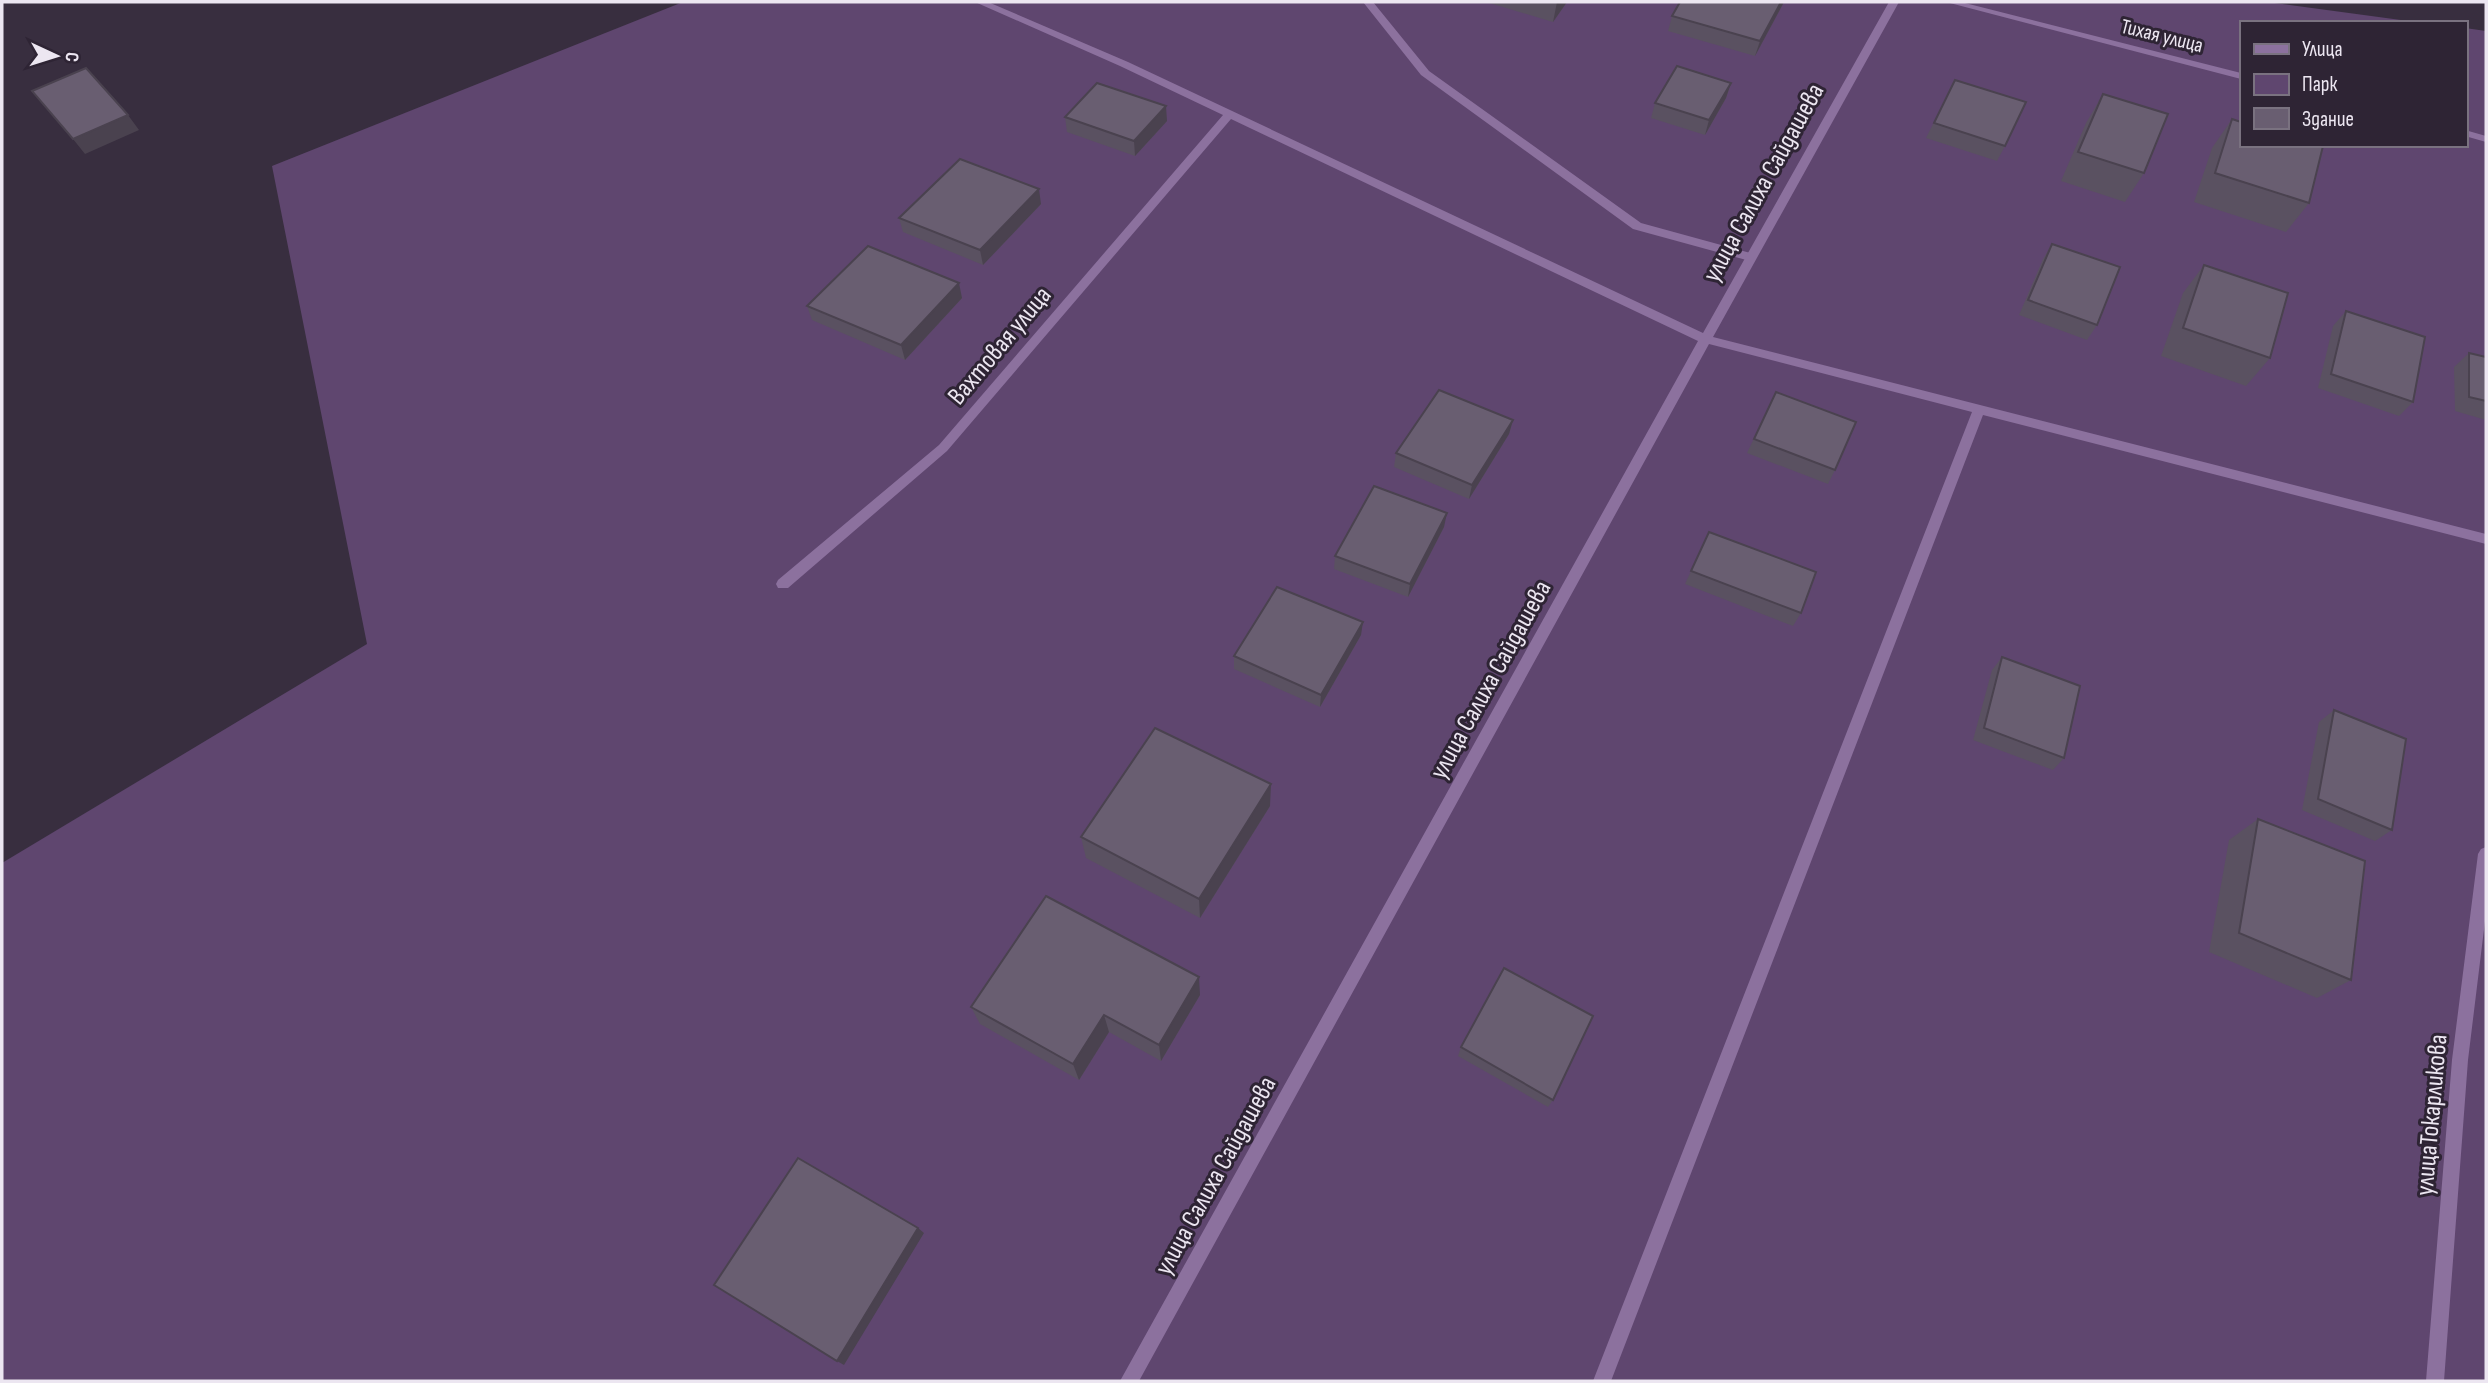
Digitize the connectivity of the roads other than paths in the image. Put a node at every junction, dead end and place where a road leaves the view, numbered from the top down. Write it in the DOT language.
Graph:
graph roads {
  1 [pos="980,2"];
  2 [pos="1368,2"];
  3 [pos="1894,2"];
  4 [pos="1951,2"];
  5 [pos="2240,76"];
  6 [pos="1228,114"];
  7 [pos="2467,134"];
  8 [pos="2486,139"];
  9 [pos="1750,257"];
  10 [pos="1704,339"];
  11 [pos="1979,409"];
  12 [pos="2486,539"];
  13 [pos="783,584"];
  14 [pos="2486,854"];
  15 [pos="1129,1381"];
  16 [pos="1602,1381"];
  17 [pos="2435,1381"];
  1 -- 6 [label="street"];
  2 -- 9 [label="street"];
  3 -- 9 [label="street, улица Салиха Сайдашева"];
  4 -- 5 [label="street, Тихая улица"];
  6 -- 10 [label="street"];
  6 -- 13 [label="street, Вахтовая улица"];
  7 -- 8 [label="street"];
  9 -- 10 [label="street, улица Салиха Сайдашева"];
  10 -- 11 [label="street"];
  10 -- 15 [label="street, улица Салиха Сайдашева"];
  11 -- 12 [label="street"];
  11 -- 16 [label="street"];
  14 -- 17 [label="street, улицаТокарликова"];
}
